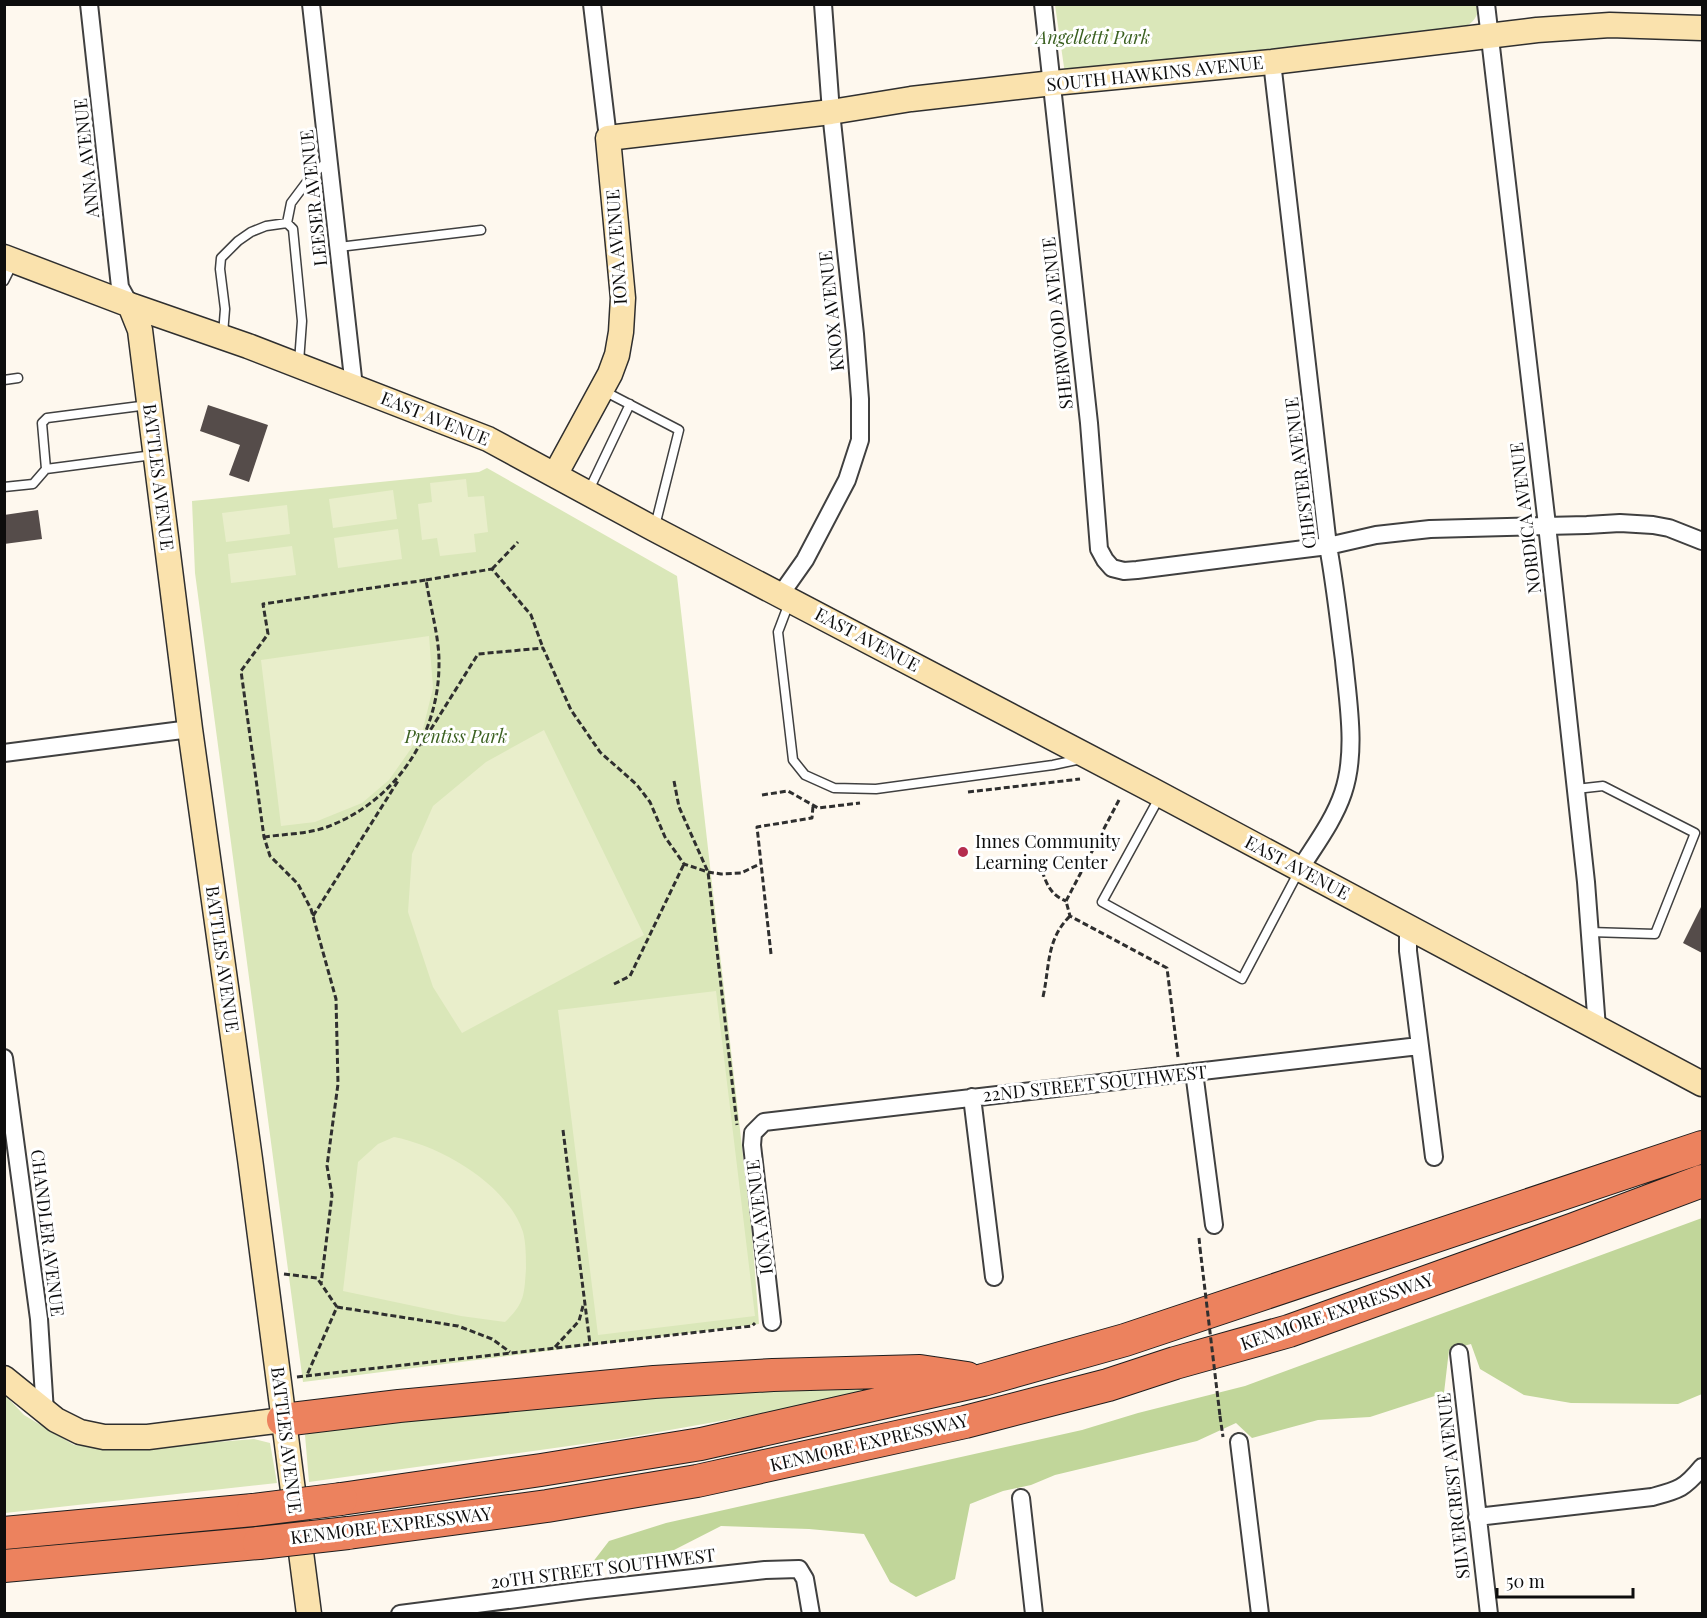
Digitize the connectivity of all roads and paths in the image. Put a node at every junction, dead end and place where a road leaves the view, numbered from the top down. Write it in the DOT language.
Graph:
graph roads {
  1 [pos="89,4"];
  2 [pos="311,4"];
  3 [pos="592,4"];
  4 [pos="823,4"];
  5 [pos="1043,4"];
  6 [pos="1486,4"];
  7 [pos="1702,28"];
  8 [pos="1489,35"];
  9 [pos="1272,62"];
  10 [pos="1053,83"];
  11 [pos="831,112"];
  12 [pos="608,138"];
  13 [pos="329,160"];
  14 [pos="287,223"];
  15 [pos="481,230"];
  16 [pos="339,247"];
  17 [pos="8,266"];
  18 [pos="130,305"];
  19 [pos="223,337"];
  20 [pos="298,366"];
  21 [pos="18,378"];
  22 [pos="4,380"];
  23 [pos="354,387"];
  24 [pos="602,390"];
  25 [pos="630,404"];
  26 [pos="149,405"];
  27 [pos="156,455"];
  28 [pos="46,470"];
  29 [pos="555,475"];
  30 [pos="4,487"];
  31 [pos="587,493"];
  32 [pos="1547,525"];
  33 [pos="654,529"];
  34 [pos="1702,541"];
  35 [pos="518,542"];
  36 [pos="1329,546"];
  37 [pos="492,569"];
  38 [pos="426,580"];
  39 [pos="785,597"];
  40 [pos="543,648"];
  41 [pos="190,729"];
  42 [pos="4,753"];
  43 [pos="1090,757"];
  44 [pos="413,758"];
  45 [pos="674,782"];
  46 [pos="1576,789"];
  47 [pos="1161,795"];
  48 [pos="813,805"];
  49 [pos="264,837"];
  50 [pos="684,864"];
  51 [pos="760,864"];
  52 [pos="1300,869"];
  53 [pos="1042,871"];
  54 [pos="708,872"];
  55 [pos="1066,901"];
  56 [pos="313,916"];
  57 [pos="1070,916"];
  58 [pos="1408,928"];
  59 [pos="1590,932"];
  60 [pos="771,954"];
  61 [pos="614,984"];
  62 [pos="1043,997"];
  63 [pos="1597,1028"];
  64 [pos="1419,1046"];
  65 [pos="4,1058"];
  66 [pos="1194,1072"];
  67 [pos="1702,1084"];
  68 [pos="972,1097"];
  69 [pos="770,1121"];
  70 [pos="563,1130"];
  71 [pos="738,1132"];
  72 [pos="1702,1147"];
  73 [pos="1434,1157"];
  74 [pos="1702,1181"];
  75 [pos="1214,1225"];
  76 [pos="1199,1238"];
  77 [pos="994,1276"];
  78 [pos="265,1278"];
  79 [pos="321,1284"];
  80 [pos="584,1304"];
  81 [pos="337,1307"];
  82 [pos="766,1320"];
  83 [pos="590,1344"];
  84 [pos="554,1348"];
  85 [pos="512,1352"];
  86 [pos="1459,1353"];
  87 [pos="307,1375"];
  88 [pos="4,1378"];
  89 [pos="983,1380"];
  90 [pos="278,1382"];
  91 [pos="45,1412"];
  92 [pos="1220,1416"];
  93 [pos="283,1420"];
  94 [pos="1239,1442"];
  95 [pos="1702,1467"];
  96 [pos="1021,1498"];
  97 [pos="1477,1518"];
  98 [pos="4,1533"];
  99 [pos="66,1560"];
  100 [pos="4,1566"];
  101 [pos="4,1571"];
  102 [pos="309,1614"];
  103 [pos="400,1614"];
  104 [pos="811,1614"];
  105 [pos="1034,1614"];
  106 [pos="1260,1614"];
  107 [pos="1489,1614"];
  1 -- 18 [label="street, ANNA AVENUE"];
  2 -- 13 [label="street, LEESER AVENUE"];
  3 -- 12 [label="street, IONA AVENUE"];
  4 -- 11 [label="street, KNOX AVENUE"];
  5 -- 10 [label="street, SHERWOOD AVENUE"];
  6 -- 8 [label="street, NORDICA AVENUE"];
  7 -- 8 [label="street, SOUTH HAWKINS AVENUE"];
  8 -- 9 [label="street, SOUTH HAWKINS AVENUE"];
  8 -- 32 [label="street, NORDICA AVENUE"];
  9 -- 10 [label="street, SOUTH HAWKINS AVENUE"];
  9 -- 36 [label="street, CHESTER AVENUE"];
  10 -- 11 [label="street, SOUTH HAWKINS AVENUE"];
  10 -- 36 [label="street, SHERWOOD AVENUE"];
  11 -- 12 [label="street, SOUTH HAWKINS AVENUE"];
  11 -- 39 [label="street, KNOX AVENUE"];
  12 -- 24 [label="street, IONA AVENUE"];
  13 -- 14 [label="lane"];
  13 -- 16 [label="street, LEESER AVENUE"];
  14 -- 19 [label="lane"];
  14 -- 20 [label="lane"];
  15 -- 16 [label="lane"];
  16 -- 23 [label="street, LEESER AVENUE"];
  17 -- 18 [label="street, EAST AVENUE"];
  18 -- 19 [label="street, EAST AVENUE"];
  18 -- 26 [label="street, BATTLES AVENUE"];
  19 -- 20 [label="street, EAST AVENUE"];
  20 -- 23 [label="street, EAST AVENUE"];
  21 -- 22 [label="lane"];
  23 -- 29 [label="street, EAST AVENUE"];
  24 -- 25 [label="lane"];
  24 -- 29 [label="street, IONA AVENUE"];
  25 -- 31 [label="lane"];
  25 -- 33 [label="lane"];
  26 -- 27 [label="street, BATTLES AVENUE"];
  26 -- 28 [label="lane"];
  27 -- 28 [label="lane"];
  27 -- 41 [label="street, BATTLES AVENUE"];
  28 -- 30 [label="lane"];
  29 -- 31 [label="street, EAST AVENUE"];
  31 -- 33 [label="street, EAST AVENUE"];
  32 -- 34 [label="street, SHERWOOD AVENUE"];
  32 -- 36 [label="street, SHERWOOD AVENUE"];
  32 -- 46 [label="street, NORDICA AVENUE"];
  33 -- 39 [label="street, EAST AVENUE"];
  35 -- 37 [label="path"];
  36 -- 52 [label="street, CHESTER AVENUE"];
  37 -- 38 [label="path"];
  37 -- 40 [label="path"];
  38 -- 44 [label="path"];
  38 -- 49 [label="path"];
  39 -- 43 [label="street, EAST AVENUE"];
  39 -- 43 [label="lane"];
  40 -- 44 [label="path"];
  40 -- 50 [label="path"];
  41 -- 42 [label="street"];
  41 -- 78 [label="street, BATTLES AVENUE"];
  43 -- 47 [label="street, EAST AVENUE"];
  44 -- 49 [label="path"];
  44 -- 56 [label="path"];
  45 -- 54 [label="path"];
  46 -- 59 [label="street, NORDICA AVENUE"];
  46 -- 59 [label="lane"];
  47 -- 52 [label="street, EAST AVENUE"];
  47 -- 52 [label="lane"];
  48 -- 51 [label="path"];
  49 -- 56 [label="path"];
  50 -- 54 [label="path"];
  50 -- 61 [label="path"];
  51 -- 54 [label="path"];
  51 -- 60 [label="path"];
  52 -- 58 [label="street, EAST AVENUE"];
  53 -- 55 [label="path"];
  54 -- 71 [label="path"];
  56 -- 79 [label="path"];
  57 -- 62 [label="path"];
  58 -- 63 [label="street, EAST AVENUE"];
  58 -- 64 [label="street"];
  59 -- 63 [label="street, NORDICA AVENUE"];
  63 -- 67 [label="street, EAST AVENUE"];
  64 -- 66 [label="street, 22ND STREET SOUTHWEST"];
  64 -- 73 [label="street"];
  65 -- 91 [label="street, CHANDLER AVENUE"];
  66 -- 68 [label="street, 22ND STREET SOUTHWEST"];
  66 -- 75 [label="street"];
  68 -- 69 [label="street, 22ND STREET SOUTHWEST"];
  68 -- 77 [label="street"];
  69 -- 82 [label="street, IONA AVENUE"];
  70 -- 80 [label="path"];
  72 -- 89 [label="highway, KENMORE EXPRESSWAY"];
  74 -- 99 [label="highway, KENMORE EXPRESSWAY, bridge"];
  76 -- 92 [label="path, bridge"];
  78 -- 79 [label="path"];
  78 -- 90 [label="street, BATTLES AVENUE"];
  79 -- 81 [label="path"];
  80 -- 83 [label="path"];
  80 -- 84 [label="path"];
  81 -- 85 [label="path"];
  81 -- 87 [label="path"];
  82 -- 83 [label="path"];
  83 -- 84 [label="path"];
  84 -- 85 [label="path"];
  85 -- 87 [label="path"];
  86 -- 97 [label="street, SILVERCREST AVENUE"];
  87 -- 90 [label="path"];
  88 -- 91 [label="street"];
  89 -- 93 [label="highway"];
  89 -- 98 [label="highway, KENMORE EXPRESSWAY, bridge"];
  90 -- 93 [label="street, BATTLES AVENUE"];
  91 -- 93 [label="street"];
  93 -- 102 [label="street, BATTLES AVENUE"];
  94 -- 106 [label="street"];
  95 -- 97 [label="street"];
  96 -- 105 [label="street"];
  97 -- 107 [label="street, SILVERCREST AVENUE"];
  99 -- 100 [label="highway, KENMORE EXPRESSWAY"];
  99 -- 101 [label="highway"];
  103 -- 104 [label="street, 20TH STREET SOUTHWEST"];
}
